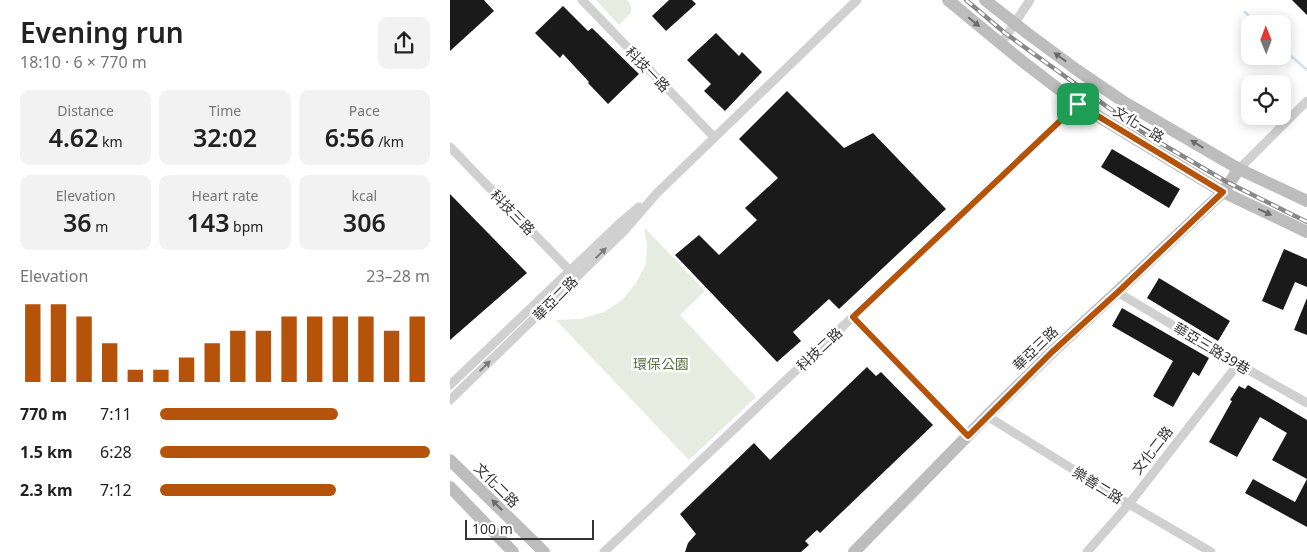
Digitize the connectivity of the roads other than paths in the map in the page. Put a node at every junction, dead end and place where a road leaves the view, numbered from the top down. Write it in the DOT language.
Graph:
graph roads {
  1 [pos="582,0"];
  2 [pos="857,0"];
  3 [pos="948,0"];
  4 [pos="986,0"];
  5 [pos="1030,0"];
  6 [pos="1015,24"];
  7 [pos="1001,44"];
  8 [pos="1307,101"];
  9 [pos="1078,104"];
  10 [pos="714,138"];
  11 [pos="450,147"];
  12 [pos="1239,169"];
  13 [pos="1223,192"];
  14 [pos="1307,201"];
  15 [pos="1307,232"];
  16 [pos="573,274"];
  17 [pos="1118,292"];
  18 [pos="853,317"];
  19 [pos="1238,364"];
  20 [pos="450,385"];
  21 [pos="450,400"];
  22 [pos="1307,403"];
  23 [pos="987,416"];
  24 [pos="968,436"];
  25 [pos="450,460"];
  26 [pos="450,487"];
  27 [pos="1129,504"];
  28 [pos="514,552"];
  29 [pos="544,552"];
  30 [pos="604,552"];
  31 [pos="854,552"];
  32 [pos="1087,552"];
  33 [pos="1211,552"];
  1 -- 10 [label="street, 科技一路"];
  2 -- 10 [label="street, 華亞二路"];
  3 -- 7 [label="street, 文化一路, one-way"];
  4 -- 6 [label="street, 文化一路"];
  5 -- 6 [label="street"];
  6 -- 7 [label="street"];
  12 -- 6 [label="street, 文化一路, one-way"];
  7 -- 9 [label="street, 文化一路"];
  8 -- 12 [label="street"];
  9 -- 13 [label="street, 文化一路"];
  9 -- 18 [label="street, 科技二路"];
  10 -- 16 [label="street, 華亞二路"];
  11 -- 16 [label="street, 科技三路"];
  12 -- 13 [label="street, 華亞三路"];
  12 -- 14 [label="street, 文化一路"];
  13 -- 15 [label="street, 文化一路, one-way"];
  13 -- 17 [label="street, 華亞三路"];
  16 -- 20 [label="street, 華亞二路"];
  21 -- 16 [label="street, 華亞二路, one-way"];
  17 -- 19 [label="street, 華亞三路39巷"];
  17 -- 23 [label="street, 華亞三路"];
  18 -- 24 [label="street"];
  18 -- 30 [label="street, 科技二路"];
  19 -- 22 [label="street, 華亞三路39巷"];
  19 -- 27 [label="street, 文化二路"];
  23 -- 24 [label="street, 華亞三路"];
  23 -- 27 [label="street, 樂善二路"];
  24 -- 31 [label="street, 華亞三路"];
  29 -- 25 [label="street, 文化二路, one-way"];
  26 -- 28 [label="street"];
  27 -- 32 [label="street, 文化二路"];
  27 -- 33 [label="street, 樂善二路"];
}
